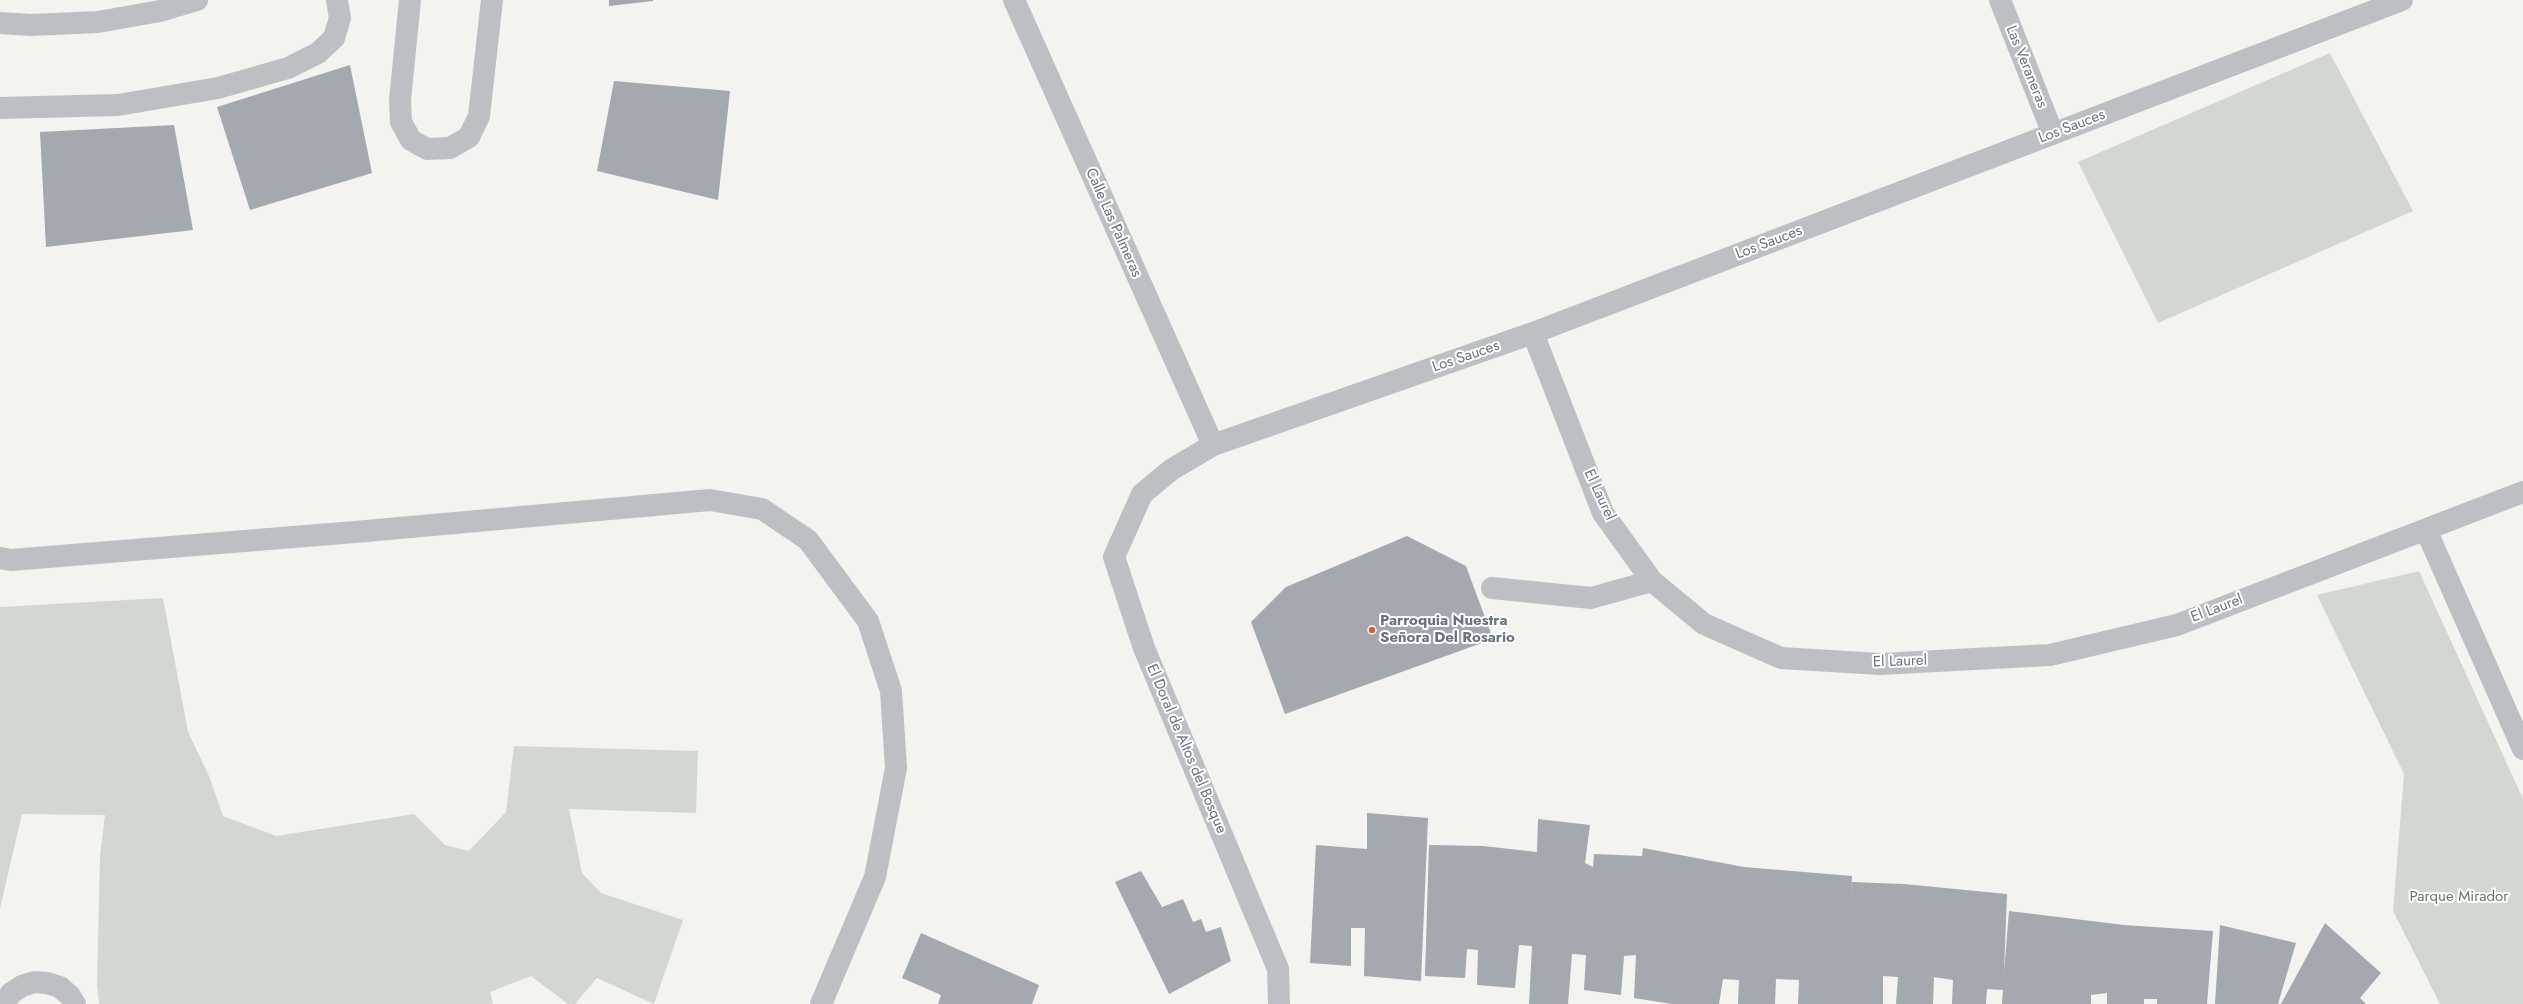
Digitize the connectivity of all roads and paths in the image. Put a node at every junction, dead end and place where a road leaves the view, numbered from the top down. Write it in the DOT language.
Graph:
graph roads {
  1 [pos="197,0"];
  2 [pos="337,0"];
  3 [pos="410,0"];
  4 [pos="492,0"];
  5 [pos="1014,0"];
  6 [pos="2000,0"];
  7 [pos="2402,0"];
  8 [pos="0,23"];
  9 [pos="0,108"];
  10 [pos="2053,134"];
  11 [pos="1534,333"];
  12 [pos="1213,445"];
  13 [pos="2523,492"];
  14 [pos="1142,494"];
  15 [pos="2426,530"];
  16 [pos="0,558"];
  17 [pos="1652,582"];
  18 [pos="1492,588"];
  19 [pos="2523,750"];
  20 [pos="4,1004"];
  21 [pos="75,1004"];
  22 [pos="821,1004"];
  23 [pos="1279,1004"];
  1 -- 8 [label="street"];
  2 -- 9 [label="street"];
  3 -- 4 [label="street"];
  5 -- 12 [label="street, Calle Las Palmeras"];
  6 -- 10 [label="street, Las Veraneras"];
  7 -- 10 [label="street, Los Sauces"];
  10 -- 11 [label="street, Los Sauces"];
  11 -- 12 [label="street, Los Sauces"];
  11 -- 17 [label="street, El Laurel"];
  12 -- 14 [label="street, Los Sauces"];
  13 -- 15 [label="street, El Laurel"];
  14 -- 23 [label="street, El Doral de Altos del Bosque"];
  15 -- 17 [label="street, El Laurel"];
  15 -- 19 [label="street"];
  16 -- 22 [label="street"];
  17 -- 18 [label="street"];
  20 -- 21 [label="street"];
}
